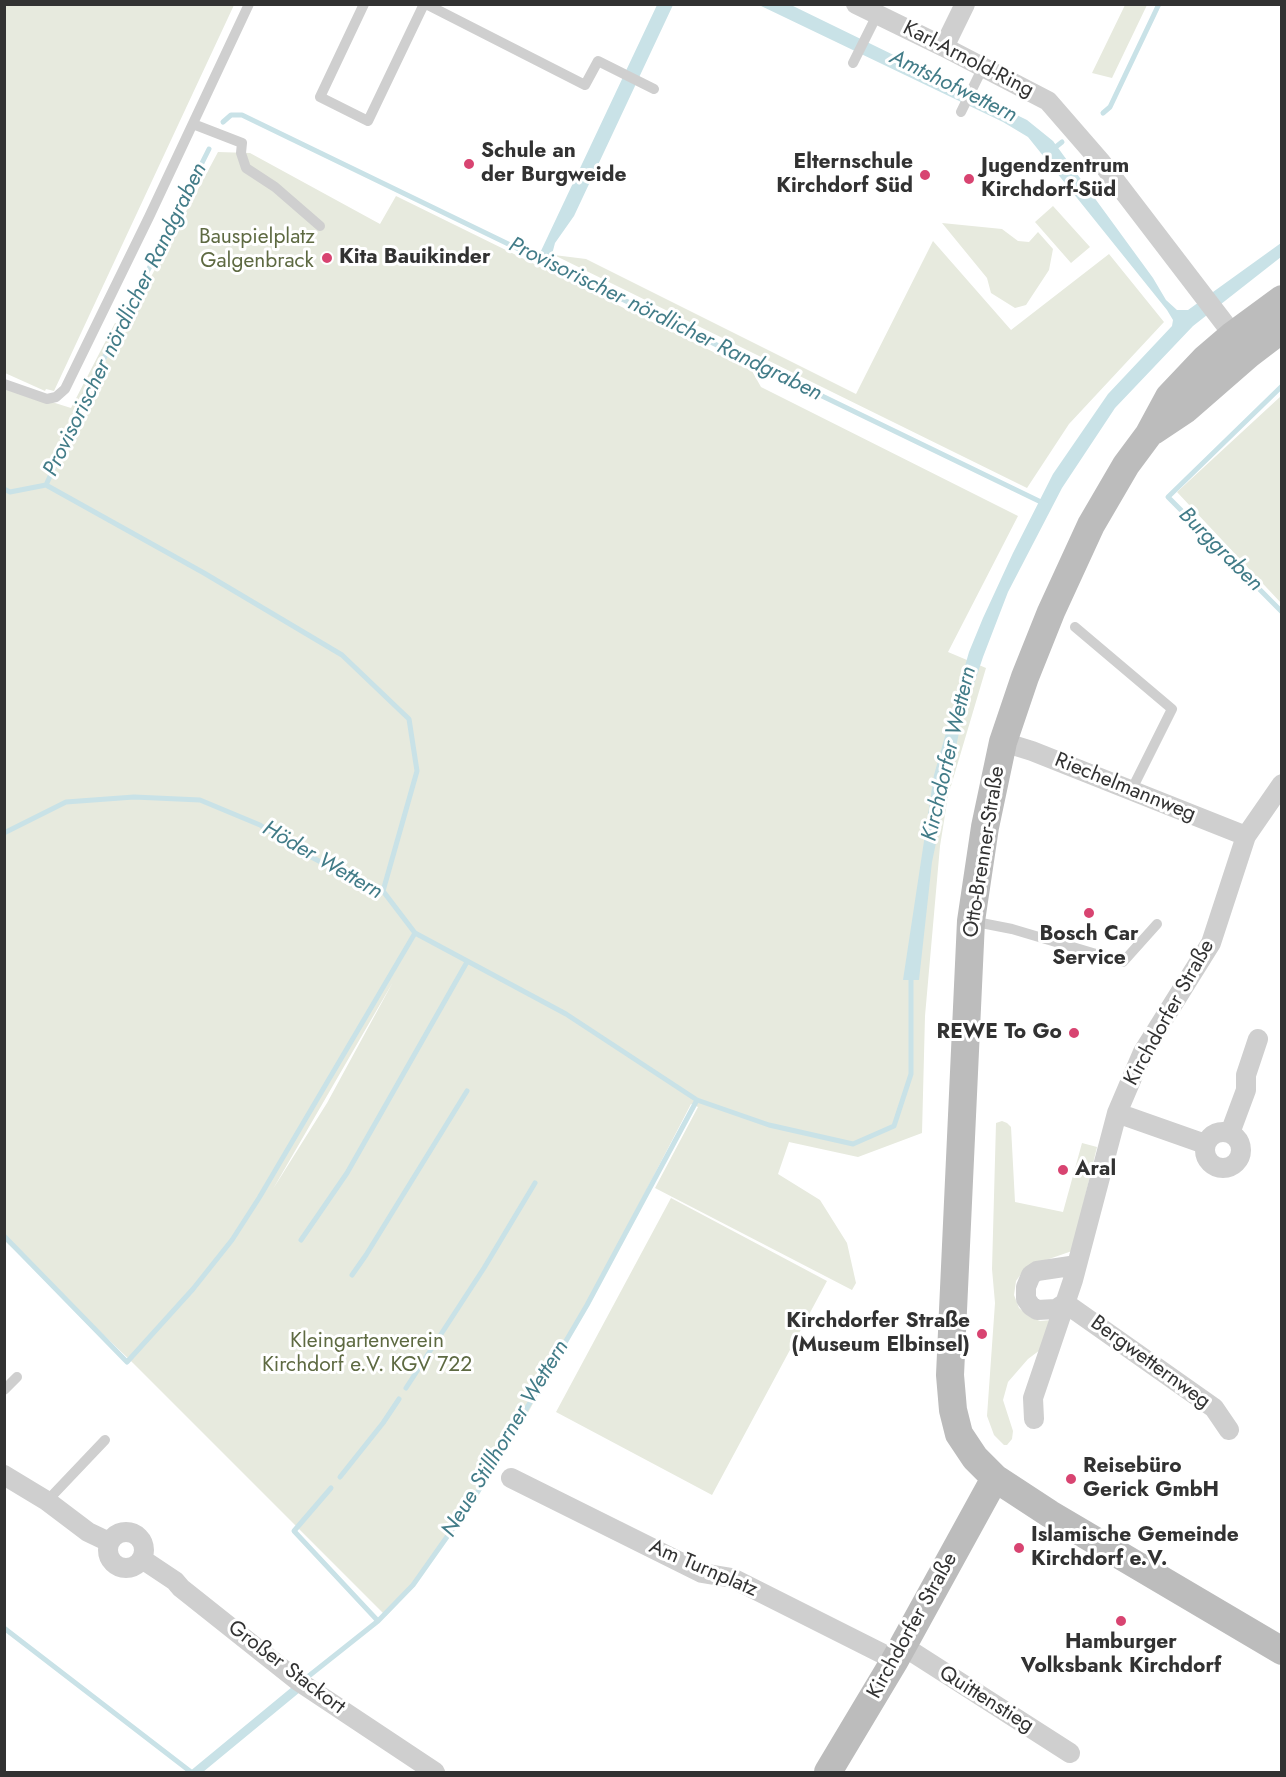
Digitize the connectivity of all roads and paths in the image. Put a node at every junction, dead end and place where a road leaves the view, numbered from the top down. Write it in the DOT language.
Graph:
graph roads {
  1 [pos="249,4"];
  2 [pos="364,4"];
  3 [pos="425,4"];
  4 [pos="856,4"];
  5 [pos="965,4"];
  6 [pos="877,15"];
  7 [pos="944,47"];
  8 [pos="854,63"];
  9 [pos="983,66"];
  10 [pos="650,87"];
  11 [pos="961,112"];
  12 [pos="192,124"];
  13 [pos="320,226"];
  14 [pos="1281,299"];
  15 [pos="1281,329"];
  16 [pos="1233,335"];
  17 [pos="4,384"];
  18 [pos="1075,627"];
  19 [pos="1004,742"];
  20 [pos="1281,784"];
  21 [pos="1131,791"];
  22 [pos="1246,836"];
  23 [pos="971,921"];
  24 [pos="1157,924"];
  25 [pos="1258,1039"];
  26 [pos="1117,1113"];
  27 [pos="1230,1133"];
  28 [pos="1205,1144"];
  29 [pos="1077,1265"];
  30 [pos="1065,1303"];
  31 [pos="17,1377"];
  32 [pos="4,1390"];
  33 [pos="1034,1419"];
  34 [pos="1228,1430"];
  35 [pos="105,1440"];
  36 [pos="4,1475"];
  37 [pos="511,1478"];
  38 [pos="995,1478"];
  39 [pos="47,1501"];
  40 [pos="1281,1651"];
  41 [pos="899,1653"];
  42 [pos="1070,1753"];
  43 [pos="435,1773"];
  44 [pos="828,1773"];
  1 -- 12 [label="lane"];
  2 -- 3 [label="lane"];
  3 -- 10 [label="lane"];
  4 -- 6 [label="street, Karl-Arnold-Ring"];
  5 -- 7 [label="street"];
  6 -- 7 [label="street, Karl-Arnold-Ring"];
  6 -- 8 [label="lane"];
  7 -- 9 [label="street, Karl-Arnold-Ring"];
  9 -- 11 [label="lane"];
  9 -- 16 [label="street, Karl-Arnold-Ring"];
  12 -- 13 [label="lane"];
  12 -- 17 [label="lane"];
  14 -- 16 [label="main road, Otto-Brenner-Straße"];
  15 -- 16 [label="main road, Otto-Brenner-Straße"];
  16 -- 19 [label="main road, Otto-Brenner-Straße"];
  18 -- 21 [label="lane"];
  19 -- 21 [label="street, Riechelmannweg"];
  19 -- 23 [label="main road, Otto-Brenner-Straße"];
  20 -- 22 [label="street, Kirchdorfer Straße"];
  21 -- 22 [label="street, Riechelmannweg"];
  22 -- 26 [label="street, Kirchdorfer Straße"];
  23 -- 24 [label="lane"];
  23 -- 38 [label="main road, Otto-Brenner-Straße"];
  25 -- 27 [label="street"];
  26 -- 28 [label="street, Kirchdorfer Straße"];
  26 -- 29 [label="street, Kirchdorfer Straße"];
  27 -- 28 [label="street"];
  27 -- 28 [label="street"];
  29 -- 30 [label="street, Kirchdorfer Straße"];
  29 -- 30 [label="street"];
  30 -- 33 [label="street, Kirchdorfer Straße"];
  30 -- 34 [label="street, Bergwetternweg"];
  31 -- 32 [label="lane"];
  35 -- 39 [label="lane"];
  36 -- 39 [label="street"];
  37 -- 41 [label="street, Am Turnplatz"];
  38 -- 40 [label="main road, Otto-Brenner-Straße"];
  38 -- 41 [label="main road, Kirchdorfer Straße"];
  39 -- 43 [label="street, Großer Stackort"];
  41 -- 42 [label="street, Quittenstieg"];
  41 -- 44 [label="main road, Kirchdorfer Straße"];
}
